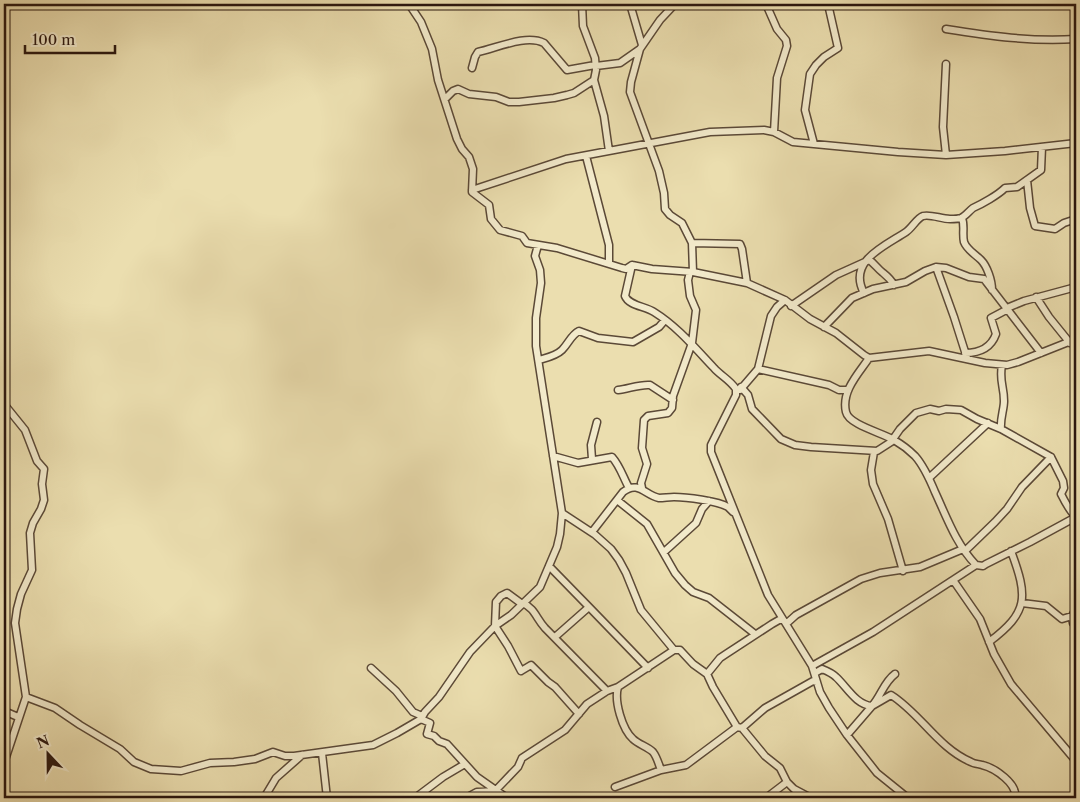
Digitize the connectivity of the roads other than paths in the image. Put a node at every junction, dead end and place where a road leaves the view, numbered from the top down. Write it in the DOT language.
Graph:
graph roads {
  1 [pos="410,4"];
  2 [pos="582,4"];
  3 [pos="630,4"];
  4 [pos="675,4"];
  5 [pos="766,4"];
  6 [pos="828,4"];
  7 [pos="946,28"];
  8 [pos="1076,39"];
  9 [pos="641,47"];
  10 [pos="946,64"];
  11 [pos="596,65"];
  12 [pos="472,68"];
  13 [pos="594,80"];
  14 [pos="445,99"];
  15 [pos="774,132"];
  16 [pos="1076,143"];
  17 [pos="648,144"];
  18 [pos="814,144"];
  19 [pos="1042,147"];
  20 [pos="609,151"];
  21 [pos="946,155"];
  22 [pos="586,156"];
  23 [pos="1026,180"];
  24 [pos="472,190"];
  25 [pos="962,218"];
  26 [pos="1076,219"];
  27 [pos="692,243"];
  28 [pos="538,245"];
  29 [pos="868,260"];
  30 [pos="609,264"];
  31 [pos="632,265"];
  32 [pos="936,267"];
  33 [pos="692,272"];
  34 [pos="747,283"];
  35 [pos="894,285"];
  36 [pos="1076,287"];
  37 [pos="992,290"];
  38 [pos="864,293"];
  39 [pos="1036,297"];
  40 [pos="785,300"];
  41 [pos="791,306"];
  42 [pos="1007,309"];
  43 [pos="665,320"];
  44 [pos="824,327"];
  45 [pos="1073,341"];
  46 [pos="692,343"];
  47 [pos="1041,353"];
  48 [pos="966,356"];
  49 [pos="870,358"];
  50 [pos="539,360"];
  51 [pos="1002,365"];
  52 [pos="758,369"];
  53 [pos="739,388"];
  54 [pos="618,390"];
  55 [pos="847,390"];
  56 [pos="673,400"];
  57 [pos="4,404"];
  58 [pos="596,422"];
  59 [pos="988,423"];
  60 [pos="1001,429"];
  61 [pos="893,439"];
  62 [pos="874,452"];
  63 [pos="552,456"];
  64 [pos="1051,457"];
  65 [pos="592,459"];
  66 [pos="929,478"];
  67 [pos="629,488"];
  68 [pos="642,488"];
  69 [pos="617,500"];
  70 [pos="709,501"];
  71 [pos="562,513"];
  72 [pos="737,516"];
  73 [pos="1076,516"];
  74 [pos="594,534"];
  75 [pos="964,550"];
  76 [pos="1011,551"];
  77 [pos="664,552"];
  78 [pos="976,565"];
  79 [pos="549,566"];
  80 [pos="903,571"];
  81 [pos="953,580"];
  82 [pos="1022,603"];
  83 [pos="522,604"];
  84 [pos="589,607"];
  85 [pos="1076,609"];
  86 [pos="1072,616"];
  87 [pos="785,622"];
  88 [pos="495,626"];
  89 [pos="1076,627"];
  90 [pos="755,634"];
  91 [pos="555,636"];
  92 [pos="989,642"];
  93 [pos="674,650"];
  94 [pos="812,666"];
  95 [pos="371,668"];
  96 [pos="648,668"];
  97 [pos="815,673"];
  98 [pos="707,674"];
  99 [pos="895,674"];
  100 [pos="817,682"];
  101 [pos="618,687"];
  102 [pos="607,691"];
  103 [pos="26,697"];
  104 [pos="872,706"];
  105 [pos="4,711"];
  106 [pos="579,714"];
  107 [pos="18,717"];
  108 [pos="421,717"];
  109 [pos="739,727"];
  110 [pos="847,735"];
  111 [pos="322,753"];
  112 [pos="302,755"];
  113 [pos="4,760"];
  114 [pos="1076,761"];
  115 [pos="465,764"];
  116 [pos="661,770"];
  117 [pos="787,782"];
  118 [pos="615,787"];
  119 [pos="495,790"];
  120 [pos="264,798"];
  121 [pos="327,798"];
  122 [pos="415,798"];
  123 [pos="466,798"];
  124 [pos="507,798"];
  125 [pos="766,798"];
  126 [pos="811,798"];
  127 [pos="908,798"];
  128 [pos="1015,798"];
  1 -- 14 [label="street"];
  2 -- 11 [label="street"];
  3 -- 9 [label="street"];
  4 -- 9 [label="street"];
  5 -- 15 [label="street"];
  6 -- 18 [label="street"];
  7 -- 8 [label="street"];
  9 -- 11 [label="street"];
  9 -- 17 [label="street"];
  10 -- 21 [label="street"];
  11 -- 12 [label="street"];
  11 -- 13 [label="street"];
  13 -- 14 [label="street"];
  13 -- 20 [label="street"];
  14 -- 24 [label="street"];
  15 -- 17 [label="street"];
  15 -- 18 [label="street"];
  16 -- 19 [label="street"];
  17 -- 20 [label="street"];
  17 -- 27 [label="street"];
  18 -- 21 [label="street"];
  19 -- 21 [label="street"];
  19 -- 23 [label="street"];
  20 -- 22 [label="street"];
  22 -- 24 [label="street"];
  22 -- 30 [label="street"];
  23 -- 25 [label="street"];
  23 -- 26 [label="street"];
  24 -- 28 [label="street"];
  25 -- 29 [label="street"];
  25 -- 37 [label="street"];
  27 -- 33 [label="street"];
  27 -- 34 [label="street"];
  28 -- 30 [label="street"];
  28 -- 50 [label="street"];
  29 -- 35 [label="street"];
  29 -- 38 [label="street"];
  29 -- 41 [label="street"];
  30 -- 31 [label="street"];
  31 -- 33 [label="street"];
  31 -- 43 [label="street"];
  32 -- 35 [label="street"];
  32 -- 37 [label="street"];
  32 -- 48 [label="street"];
  33 -- 34 [label="street"];
  33 -- 46 [label="street"];
  34 -- 40 [label="street"];
  35 -- 38 [label="street"];
  36 -- 39 [label="street"];
  37 -- 42 [label="street"];
  38 -- 44 [label="street"];
  39 -- 42 [label="street"];
  39 -- 45 [label="street"];
  40 -- 41 [label="street"];
  40 -- 52 [label="street"];
  41 -- 44 [label="street"];
  42 -- 47 [label="street"];
  42 -- 48 [label="street"];
  43 -- 46 [label="street"];
  43 -- 50 [label="street"];
  44 -- 49 [label="street"];
  45 -- 47 [label="street"];
  46 -- 53 [label="street"];
  46 -- 56 [label="street"];
  47 -- 51 [label="street"];
  48 -- 49 [label="street"];
  48 -- 51 [label="street"];
  49 -- 55 [label="street"];
  50 -- 63 [label="street"];
  51 -- 60 [label="street"];
  52 -- 53 [label="street"];
  52 -- 55 [label="street"];
  53 -- 62 [label="street"];
  53 -- 72 [label="street"];
  54 -- 56 [label="street"];
  55 -- 61 [label="street"];
  56 -- 68 [label="street"];
  57 -- 103 [label="street"];
  58 -- 65 [label="street"];
  59 -- 60 [label="street"];
  59 -- 61 [label="street"];
  59 -- 66 [label="street"];
  60 -- 64 [label="street"];
  61 -- 62 [label="street"];
  61 -- 66 [label="street"];
  62 -- 80 [label="street"];
  63 -- 65 [label="street"];
  63 -- 71 [label="street"];
  64 -- 73 [label="street"];
  64 -- 75 [label="street"];
  65 -- 67 [label="street"];
  66 -- 75 [label="street"];
  67 -- 68 [label="street"];
  67 -- 69 [label="street"];
  68 -- 70 [label="street"];
  69 -- 74 [label="street"];
  69 -- 77 [label="street"];
  70 -- 72 [label="street"];
  70 -- 77 [label="street"];
  71 -- 74 [label="street"];
  71 -- 79 [label="street"];
  72 -- 87 [label="street"];
  73 -- 76 [label="street"];
  74 -- 93 [label="street"];
  75 -- 78 [label="street"];
  75 -- 80 [label="street"];
  76 -- 78 [label="street"];
  76 -- 82 [label="street"];
  77 -- 90 [label="street"];
  78 -- 81 [label="street"];
  79 -- 83 [label="street"];
  79 -- 84 [label="street"];
  80 -- 87 [label="street"];
  81 -- 92 [label="street"];
  81 -- 94 [label="street"];
  82 -- 86 [label="street"];
  82 -- 92 [label="street"];
  83 -- 88 [label="street"];
  83 -- 88 [label="street"];
  83 -- 91 [label="street"];
  84 -- 91 [label="street"];
  84 -- 96 [label="street"];
  85 -- 86 [label="street"];
  86 -- 89 [label="street"];
  87 -- 90 [label="street"];
  87 -- 94 [label="street"];
  88 -- 106 [label="street"];
  88 -- 108 [label="street"];
  90 -- 98 [label="street"];
  91 -- 102 [label="street"];
  92 -- 114 [label="street"];
  93 -- 96 [label="street"];
  93 -- 98 [label="street"];
  94 -- 97 [label="street"];
  95 -- 108 [label="street"];
  96 -- 101 [label="street"];
  97 -- 100 [label="street"];
  97 -- 104 [label="street"];
  98 -- 109 [label="street"];
  99 -- 104 [label="street"];
  100 -- 109 [label="street"];
  100 -- 110 [label="street"];
  101 -- 102 [label="street"];
  101 -- 116 [label="street"];
  102 -- 106 [label="street"];
  103 -- 107 [label="street"];
  103 -- 112 [label="street"];
  104 -- 110 [label="street"];
  104 -- 128 [label="street"];
  105 -- 107 [label="street"];
  106 -- 119 [label="street"];
  107 -- 113 [label="street"];
  108 -- 111 [label="street"];
  108 -- 115 [label="street"];
  109 -- 116 [label="street"];
  109 -- 117 [label="street"];
  110 -- 127 [label="street"];
  111 -- 112 [label="street"];
  111 -- 121 [label="street"];
  112 -- 120 [label="street"];
  115 -- 119 [label="street"];
  115 -- 122 [label="street"];
  116 -- 118 [label="street"];
  117 -- 125 [label="street"];
  117 -- 126 [label="street"];
  119 -- 123 [label="street"];
  119 -- 124 [label="street"];
}
